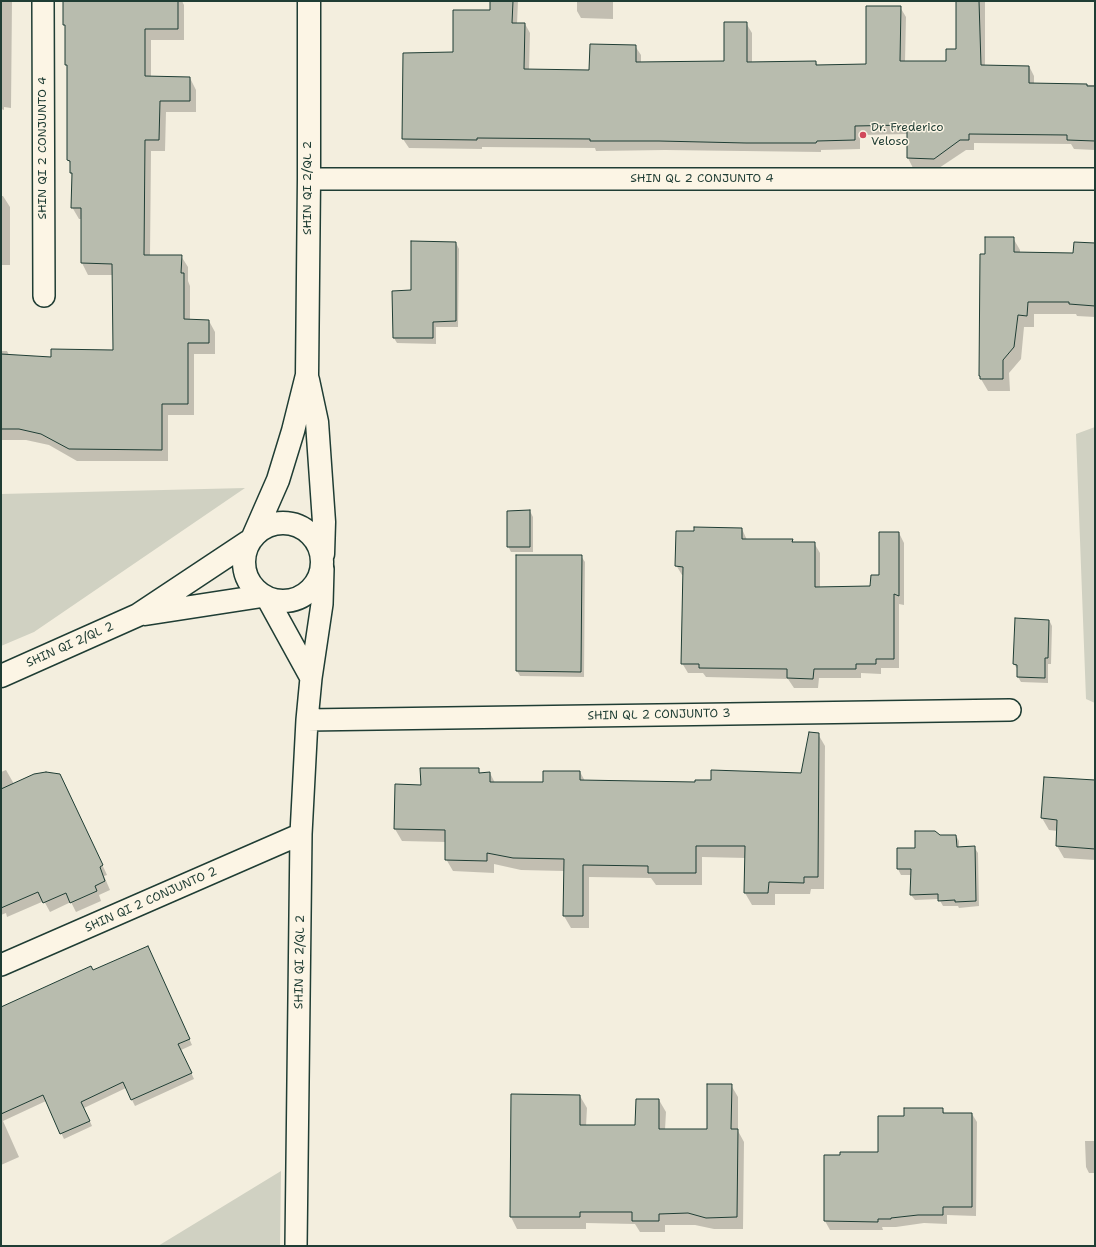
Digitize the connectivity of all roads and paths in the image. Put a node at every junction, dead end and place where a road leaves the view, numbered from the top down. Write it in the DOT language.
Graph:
graph roads {
  1 [pos="43,1"];
  2 [pos="309,1"];
  3 [pos="309,179"];
  4 [pos="1095,179"];
  5 [pos="44,296"];
  6 [pos="307,375"];
  7 [pos="251,539"];
  8 [pos="323,563"];
  9 [pos="265,597"];
  10 [pos="138,615"];
  11 [pos="1,676"];
  12 [pos="311,678"];
  13 [pos="1010,710"];
  14 [pos="307,720"];
  15 [pos="301,834"];
  16 [pos="1,965"];
  17 [pos="296,1246"];
  1 -- 5 [label="street, SHIN QI 2 CONJUNTO 4"];
  2 -- 3 [label="street, SHIN QI 2/QL 2"];
  3 -- 4 [label="street, SHIN QL 2 CONJUNTO 4"];
  3 -- 6 [label="street, SHIN QI 2/QL 2"];
  6 -- 7 [label="street, SHIN QI 2/QL 2"];
  6 -- 8 [label="street, SHIN QI 2/QL 2"];
  7 -- 8 [label="street"];
  7 -- 9 [label="street"];
  7 -- 10 [label="street, SHIN QI 2/QL 2"];
  8 -- 9 [label="street"];
  8 -- 12 [label="street, SHIN QI 2/QL 2"];
  9 -- 10 [label="street, SHIN QI 2/QL 2"];
  9 -- 12 [label="street"];
  10 -- 11 [label="street, SHIN QI 2/QL 2"];
  12 -- 14 [label="street, SHIN QI 2/QL 2"];
  13 -- 14 [label="street, SHIN QL 2 CONJUNTO 3"];
  14 -- 15 [label="street, SHIN QI 2/QL 2"];
  15 -- 16 [label="street, SHIN QI 2 CONJUNTO 2"];
  15 -- 17 [label="street, SHIN QI 2/QL 2"];
}
